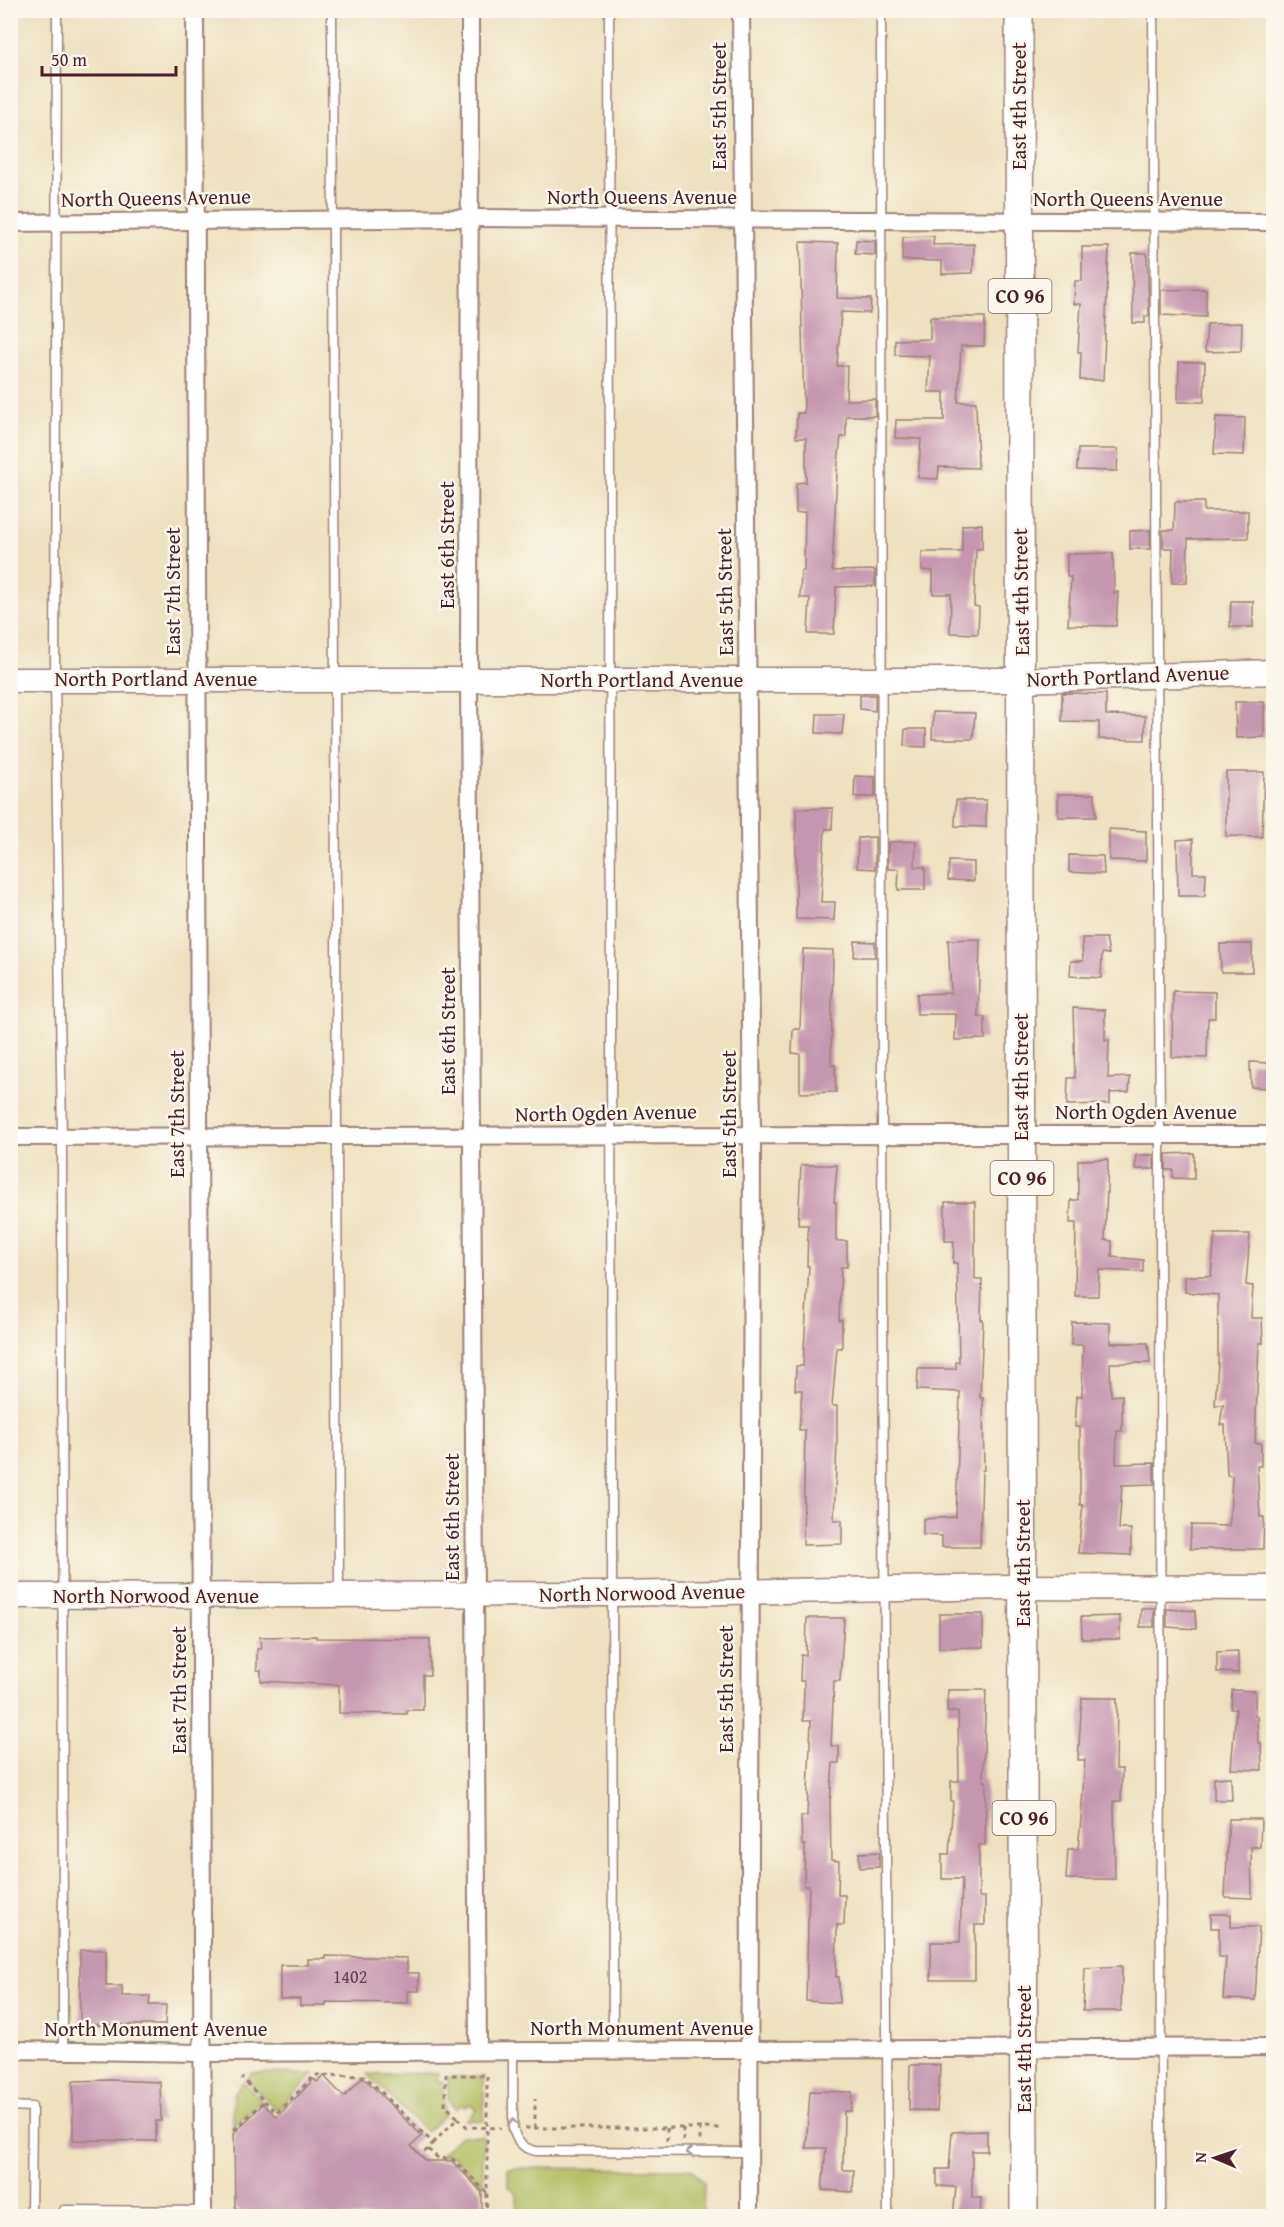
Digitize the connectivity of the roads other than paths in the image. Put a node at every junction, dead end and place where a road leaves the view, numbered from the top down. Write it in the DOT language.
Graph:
graph roads {
  1 [pos="57,10"];
  2 [pos="195,10"];
  3 [pos="332,10"];
  4 [pos="470,10"];
  5 [pos="609,10"];
  6 [pos="741,10"];
  7 [pos="881,10"];
  8 [pos="1019,10"];
  9 [pos="1153,10"];
  10 [pos="471,218"];
  11 [pos="333,219"];
  12 [pos="609,219"];
  13 [pos="196,220"];
  14 [pos="742,220"];
  15 [pos="58,222"];
  16 [pos="882,222"];
  17 [pos="1020,222"];
  18 [pos="1153,222"];
  19 [pos="1274,222"];
  20 [pos="10,223"];
  21 [pos="1274,672"];
  22 [pos="1156,675"];
  23 [pos="335,678"];
  24 [pos="55,679"];
  25 [pos="749,679"];
  26 [pos="882,679"];
  27 [pos="10,680"];
  28 [pos="610,680"];
  29 [pos="1022,680"];
  30 [pos="196,681"];
  31 [pos="469,681"];
  32 [pos="752,1133"];
  33 [pos="882,1134"];
  34 [pos="1160,1134"];
  35 [pos="1021,1135"];
  36 [pos="1274,1135"];
  37 [pos="611,1136"];
  38 [pos="10,1137"];
  39 [pos="62,1137"];
  40 [pos="200,1137"];
  41 [pos="471,1137"];
  42 [pos="337,1138"];
  43 [pos="1023,1587"];
  44 [pos="1160,1587"];
  45 [pos="1274,1588"];
  46 [pos="885,1590"];
  47 [pos="749,1591"];
  48 [pos="475,1594"];
  49 [pos="612,1594"];
  50 [pos="339,1595"];
  51 [pos="10,1596"];
  52 [pos="62,1596"];
  53 [pos="202,1596"];
  54 [pos="1274,2047"];
  55 [pos="1162,2048"];
  56 [pos="888,2049"];
  57 [pos="1024,2049"];
  58 [pos="10,2050"];
  59 [pos="613,2050"];
  60 [pos="748,2050"];
  61 [pos="63,2051"];
  62 [pos="478,2051"];
  63 [pos="513,2051"];
  64 [pos="203,2053"];
  65 [pos="10,2106"];
  66 [pos="749,2152"];
  67 [pos="64,2210"];
  68 [pos="203,2214"];
  69 [pos="31,2217"];
  70 [pos="749,2217"];
  71 [pos="888,2217"];
  72 [pos="1024,2217"];
  73 [pos="1161,2217"];
  1 -- 15 [label="lane"];
  2 -- 13 [label="street, East 7th Street"];
  3 -- 11 [label="lane"];
  4 -- 10 [label="street, East 6th Street"];
  5 -- 12 [label="lane"];
  6 -- 14 [label="street, East 5th Street"];
  7 -- 16 [label="lane"];
  8 -- 17 [label="main road, East 4th Street / CO 96"];
  9 -- 18 [label="lane"];
  10 -- 11 [label="street, North Queens Avenue"];
  10 -- 12 [label="street, North Queens Avenue"];
  10 -- 31 [label="street, East 6th Street"];
  11 -- 13 [label="street, North Queens Avenue"];
  11 -- 23 [label="lane"];
  12 -- 14 [label="street, North Queens Avenue"];
  12 -- 28 [label="lane"];
  13 -- 15 [label="street, North Queens Avenue"];
  13 -- 30 [label="street, East 7th Street"];
  14 -- 16 [label="street, North Queens Avenue"];
  14 -- 25 [label="street, East 5th Street"];
  15 -- 20 [label="street, North Queens Avenue"];
  15 -- 24 [label="lane"];
  16 -- 17 [label="street, North Queens Avenue"];
  16 -- 26 [label="lane"];
  17 -- 18 [label="street, North Queens Avenue"];
  17 -- 29 [label="main road, East 4th Street / CO 96"];
  18 -- 19 [label="street, North Queens Avenue"];
  18 -- 22 [label="lane"];
  21 -- 22 [label="street, North Portland Avenue"];
  22 -- 29 [label="street, North Portland Avenue"];
  22 -- 34 [label="lane"];
  23 -- 30 [label="street, North Portland Avenue"];
  23 -- 31 [label="street, North Portland Avenue"];
  23 -- 42 [label="lane"];
  24 -- 27 [label="street, North Portland Avenue"];
  24 -- 30 [label="street, North Portland Avenue"];
  24 -- 39 [label="lane"];
  25 -- 26 [label="street, North Portland Avenue"];
  25 -- 28 [label="street, North Portland Avenue"];
  25 -- 32 [label="street, East 5th Street"];
  26 -- 29 [label="street, North Portland Avenue"];
  26 -- 33 [label="lane"];
  28 -- 31 [label="street, North Portland Avenue"];
  28 -- 37 [label="lane"];
  29 -- 35 [label="main road, East 4th Street / CO 96"];
  30 -- 40 [label="street, East 7th Street"];
  31 -- 41 [label="street, East 6th Street"];
  32 -- 33 [label="street, North Ogden Avenue"];
  32 -- 37 [label="street, North Ogden Avenue"];
  32 -- 47 [label="street, East 5th Street"];
  33 -- 35 [label="street, North Ogden Avenue"];
  33 -- 46 [label="lane"];
  34 -- 35 [label="street, North Ogden Avenue"];
  34 -- 36 [label="street, North Ogden Avenue"];
  34 -- 44 [label="lane"];
  35 -- 43 [label="main road, East 4th Street / CO 96"];
  37 -- 41 [label="street, North Ogden Avenue"];
  37 -- 49 [label="lane"];
  38 -- 39 [label="street, North Ogden Avenue"];
  39 -- 40 [label="street, North Ogden Avenue"];
  39 -- 52 [label="lane"];
  40 -- 42 [label="street, North Ogden Avenue"];
  40 -- 53 [label="street, East 7th Street"];
  41 -- 42 [label="street, North Ogden Avenue"];
  41 -- 48 [label="street, East 6th Street"];
  42 -- 50 [label="lane"];
  43 -- 44 [label="street, North Norwood Avenue"];
  43 -- 46 [label="street, North Norwood Avenue"];
  43 -- 57 [label="main road, East 4th Street / CO 96"];
  44 -- 45 [label="street, North Norwood Avenue"];
  44 -- 55 [label="lane"];
  46 -- 47 [label="street, North Norwood Avenue"];
  46 -- 56 [label="lane"];
  47 -- 49 [label="street, North Norwood Avenue"];
  47 -- 60 [label="street, East 5th Street"];
  48 -- 49 [label="street, North Norwood Avenue"];
  48 -- 50 [label="street, North Norwood Avenue"];
  48 -- 62 [label="street, East 6th Street"];
  49 -- 59 [label="lane"];
  50 -- 53 [label="street, North Norwood Avenue"];
  51 -- 52 [label="street, North Norwood Avenue"];
  52 -- 53 [label="street, North Norwood Avenue"];
  52 -- 61 [label="lane"];
  53 -- 64 [label="street, East 7th Street"];
  54 -- 55 [label="street, North Monument Avenue"];
  55 -- 57 [label="street, North Monument Avenue"];
  55 -- 73 [label="lane"];
  56 -- 57 [label="street, North Monument Avenue"];
  56 -- 60 [label="street, North Monument Avenue"];
  56 -- 71 [label="lane"];
  57 -- 72 [label="main road, East 4th Street / CO 96"];
  58 -- 61 [label="street, North Monument Avenue"];
  59 -- 60 [label="street, North Monument Avenue"];
  59 -- 63 [label="street, North Monument Avenue"];
  60 -- 66 [label="street, East 5th Street"];
  61 -- 64 [label="street, North Monument Avenue"];
  62 -- 63 [label="street, North Monument Avenue"];
  62 -- 64 [label="street, North Monument Avenue"];
  66 -- 63 [label="lane, one-way"];
  64 -- 68 [label="street, East 7th Street"];
  65 -- 69 [label="lane"];
  66 -- 70 [label="street, East 5th Street"];
  67 -- 68 [label="lane"];
}
